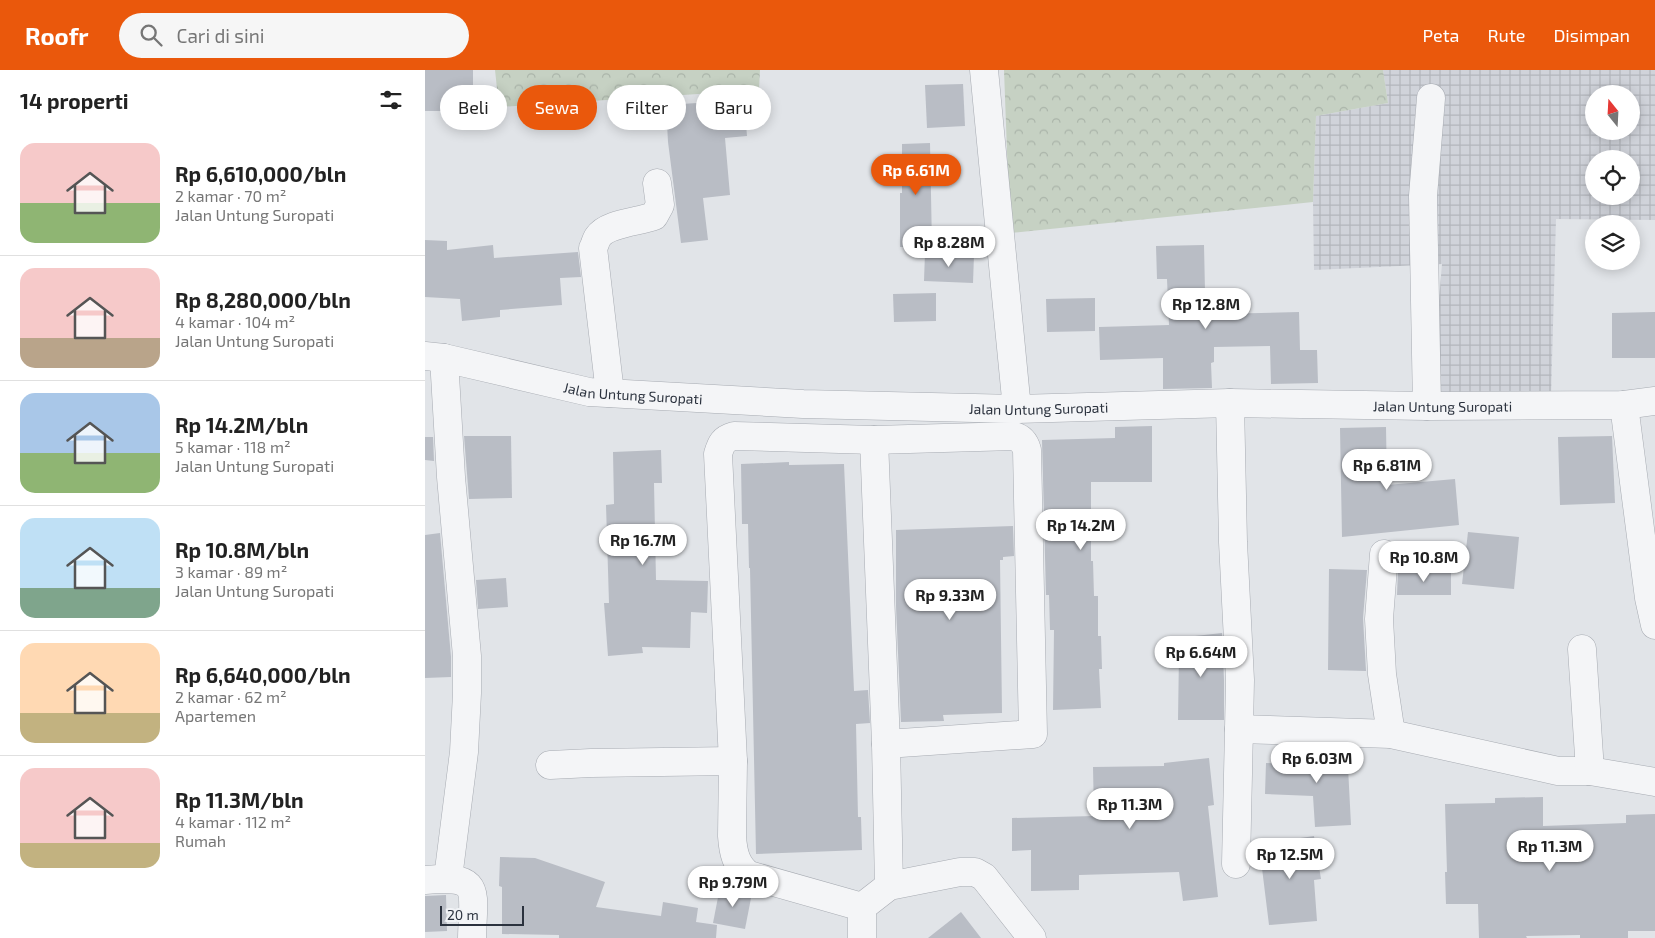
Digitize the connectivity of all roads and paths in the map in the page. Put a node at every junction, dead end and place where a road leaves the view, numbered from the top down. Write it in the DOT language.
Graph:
graph roads {
  1 [pos="983,70"];
  2 [pos="1431,98"];
  3 [pos="657,183"];
  4 [pos="434,357"];
  5 [pos="610,393"];
  6 [pos="1655,401"];
  7 [pos="1230,402"];
  8 [pos="1624,405"];
  9 [pos="1427,406"];
  10 [pos="1017,409"];
  11 [pos="874,440"];
  12 [pos="1384,554"];
  13 [pos="1655,625"];
  14 [pos="1582,648"];
  15 [pos="1239,729"];
  16 [pos="1391,734"];
  17 [pos="886,744"];
  18 [pos="733,761"];
  19 [pos="550,765"];
  20 [pos="1590,771"];
  21 [pos="1655,782"];
  22 [pos="1236,864"];
  23 [pos="437,879"];
  24 [pos="889,886"];
  25 [pos="862,907"];
  26 [pos="472,938"];
  27 [pos="862,938"];
  28 [pos="1032,938"];
  1 -- 10 [label="street"];
  2 -- 9 [label="street"];
  3 -- 5 [label="street"];
  4 -- 5 [label="street, Jalan Untung Suropati"];
  4 -- 23 [label="street"];
  5 -- 10 [label="street, Jalan Untung Suropati"];
  6 -- 8 [label="street, Jalan Untung Suropati"];
  7 -- 9 [label="street, Jalan Untung Suropati"];
  7 -- 10 [label="street, Jalan Untung Suropati"];
  7 -- 15 [label="street"];
  8 -- 9 [label="street, Jalan Untung Suropati"];
  8 -- 13 [label="street"];
  11 -- 17 [label="street"];
  11 -- 17 [label="street"];
  11 -- 18 [label="street"];
  12 -- 16 [label="street"];
  14 -- 20 [label="street"];
  15 -- 16 [label="street"];
  15 -- 22 [label="street"];
  16 -- 20 [label="street"];
  17 -- 24 [label="street"];
  18 -- 19 [label="street"];
  18 -- 25 [label="street"];
  20 -- 21 [label="street"];
  23 -- 26 [label="street"];
  24 -- 25 [label="street"];
  24 -- 28 [label="street"];
  25 -- 27 [label="street"];
}
